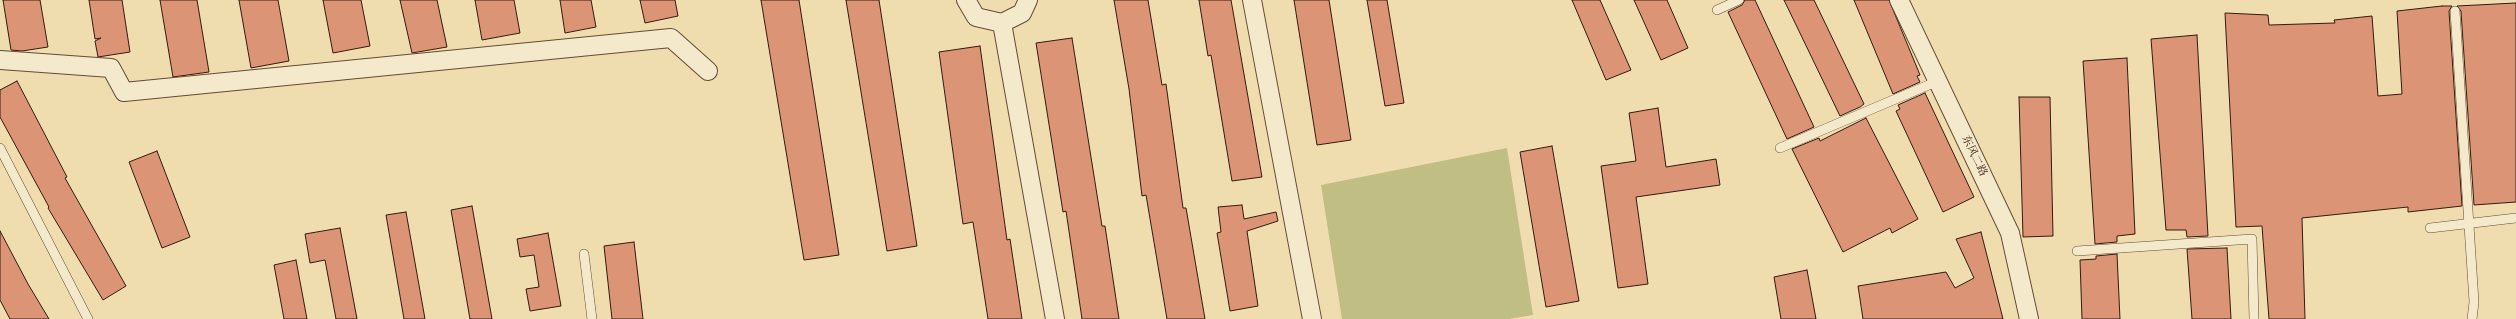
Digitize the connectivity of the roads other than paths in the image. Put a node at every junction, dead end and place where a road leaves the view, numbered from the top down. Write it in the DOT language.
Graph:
graph roads {
  1 [pos="966,0"];
  2 [pos="1028,0"];
  3 [pos="1252,0"];
  4 [pos="1739,0"];
  5 [pos="1899,0"];
  6 [pos="1716,10"];
  7 [pos="2455,11"];
  8 [pos="1002,23"];
  9 [pos="0,60"];
  10 [pos="708,71"];
  11 [pos="1938,81"];
  12 [pos="0,148"];
  13 [pos="1780,148"];
  14 [pos="2516,218"];
  15 [pos="2469,224"];
  16 [pos="2430,228"];
  17 [pos="2077,251"];
  18 [pos="584,254"];
  19 [pos="88,319"];
  20 [pos="592,319"];
  21 [pos="1055,319"];
  22 [pos="1312,319"];
  23 [pos="2029,319"];
  24 [pos="2254,319"];
  25 [pos="2472,319"];
  1 -- 8 [label="street"];
  2 -- 8 [label="street"];
  3 -- 22 [label="street"];
  4 -- 6 [label="lane"];
  5 -- 11 [label="street, 东风二路"];
  7 -- 15 [label="lane"];
  8 -- 21 [label="street"];
  9 -- 10 [label="street"];
  11 -- 13 [label="lane"];
  11 -- 23 [label="street, 东风二路"];
  12 -- 19 [label="lane"];
  14 -- 15 [label="lane"];
  15 -- 16 [label="lane"];
  15 -- 25 [label="lane"];
  17 -- 24 [label="lane"];
  18 -- 20 [label="lane"];
}
